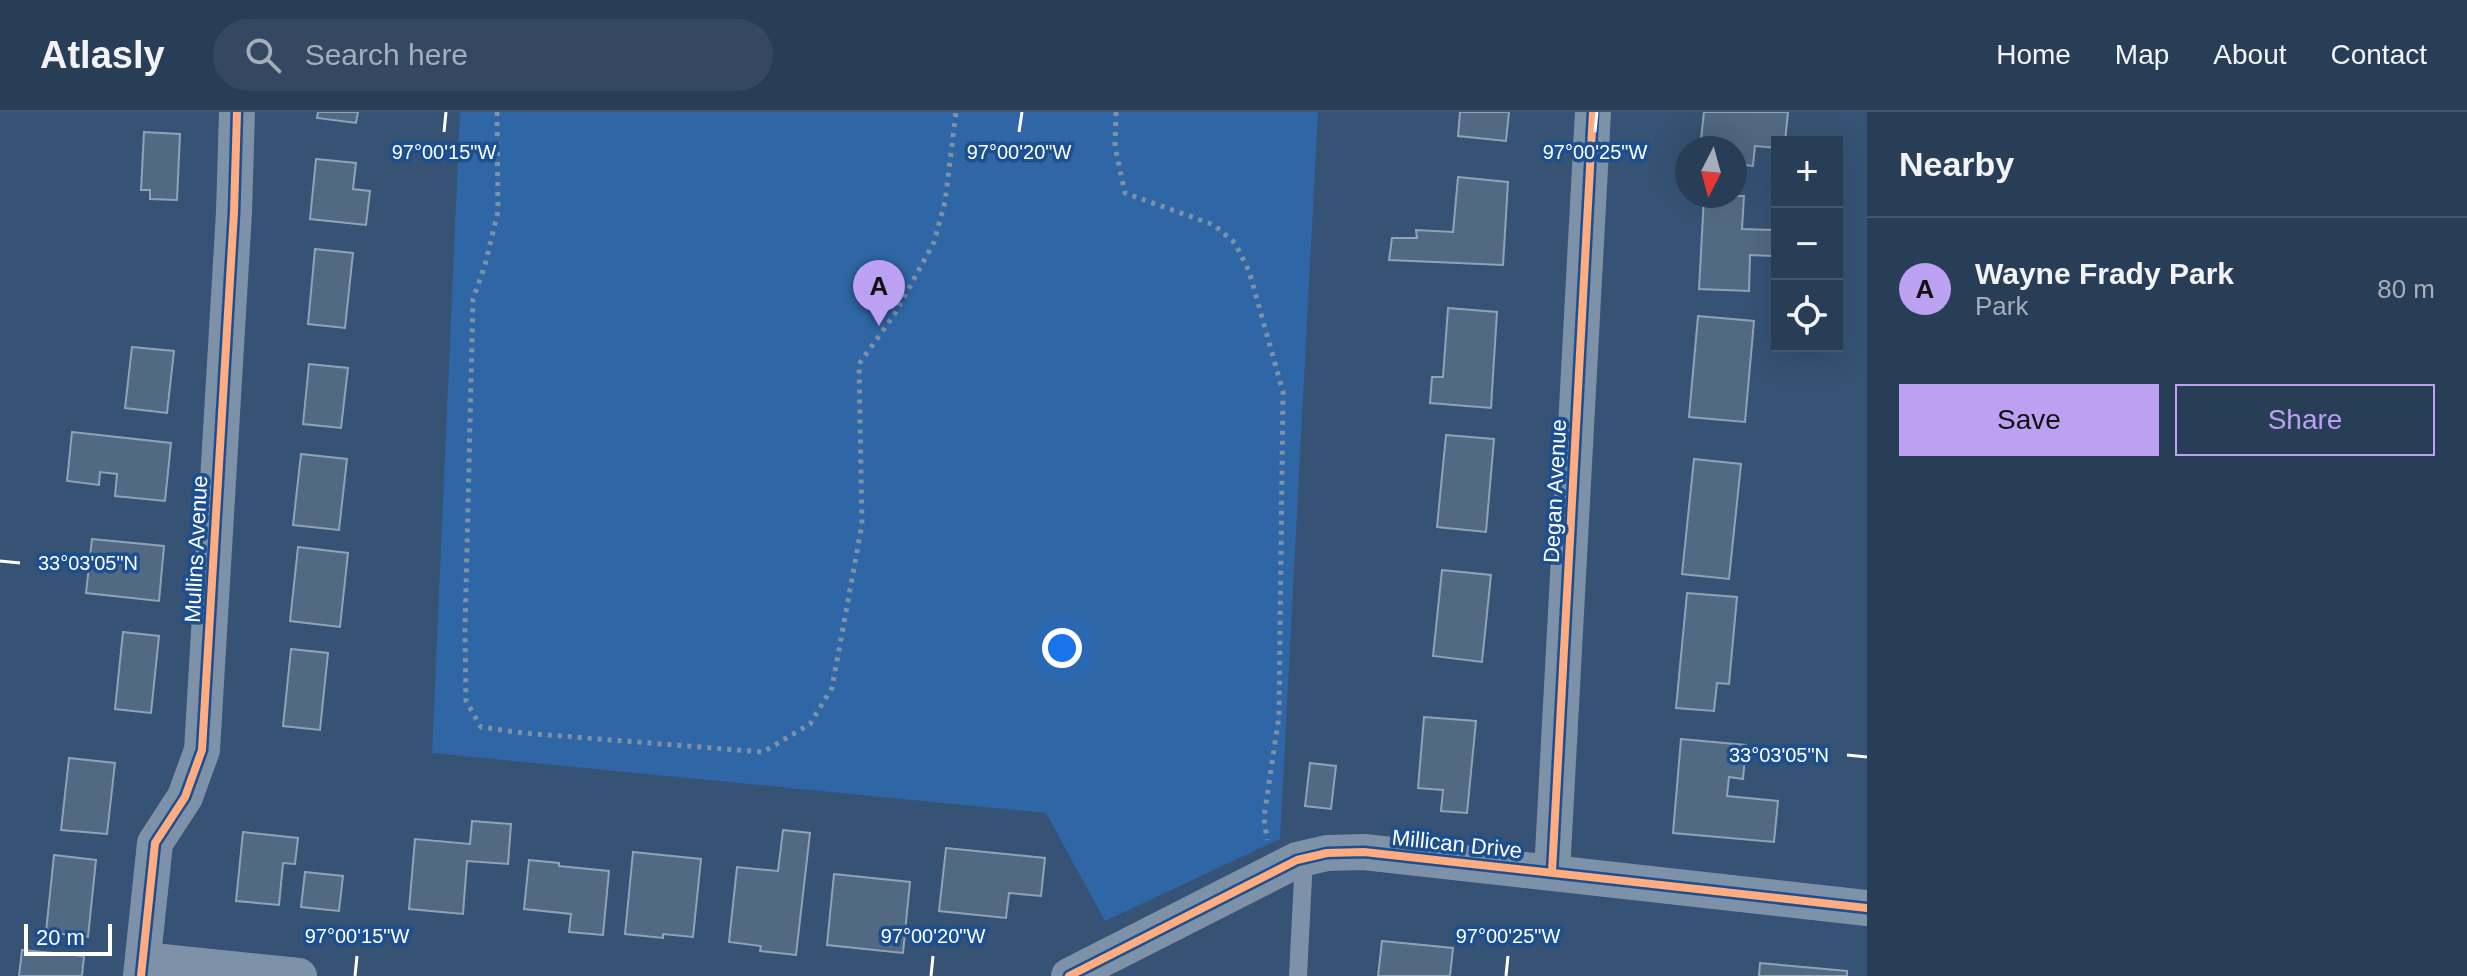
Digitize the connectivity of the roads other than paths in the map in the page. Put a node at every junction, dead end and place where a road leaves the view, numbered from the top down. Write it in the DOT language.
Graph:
graph roads {
  1 [pos="237,112"];
  2 [pos="1593,112"];
  3 [pos="1288,865"];
  4 [pos="1552,872"];
  5 [pos="1867,908"];
  6 [pos="142,968"];
  7 [pos="299,976"];
  8 [pos="1069,976"];
  9 [pos="1298,976"];
  1 -- 6 [label="street, Mullins Avenue"];
  2 -- 4 [label="street, Degan Avenue"];
  3 -- 4 [label="street, Millican Drive"];
  3 -- 8 [label="street, Millican Drive"];
  3 -- 9 [label="lane"];
  4 -- 5 [label="street, Millican Drive"];
  6 -- 7 [label="street"];
}
